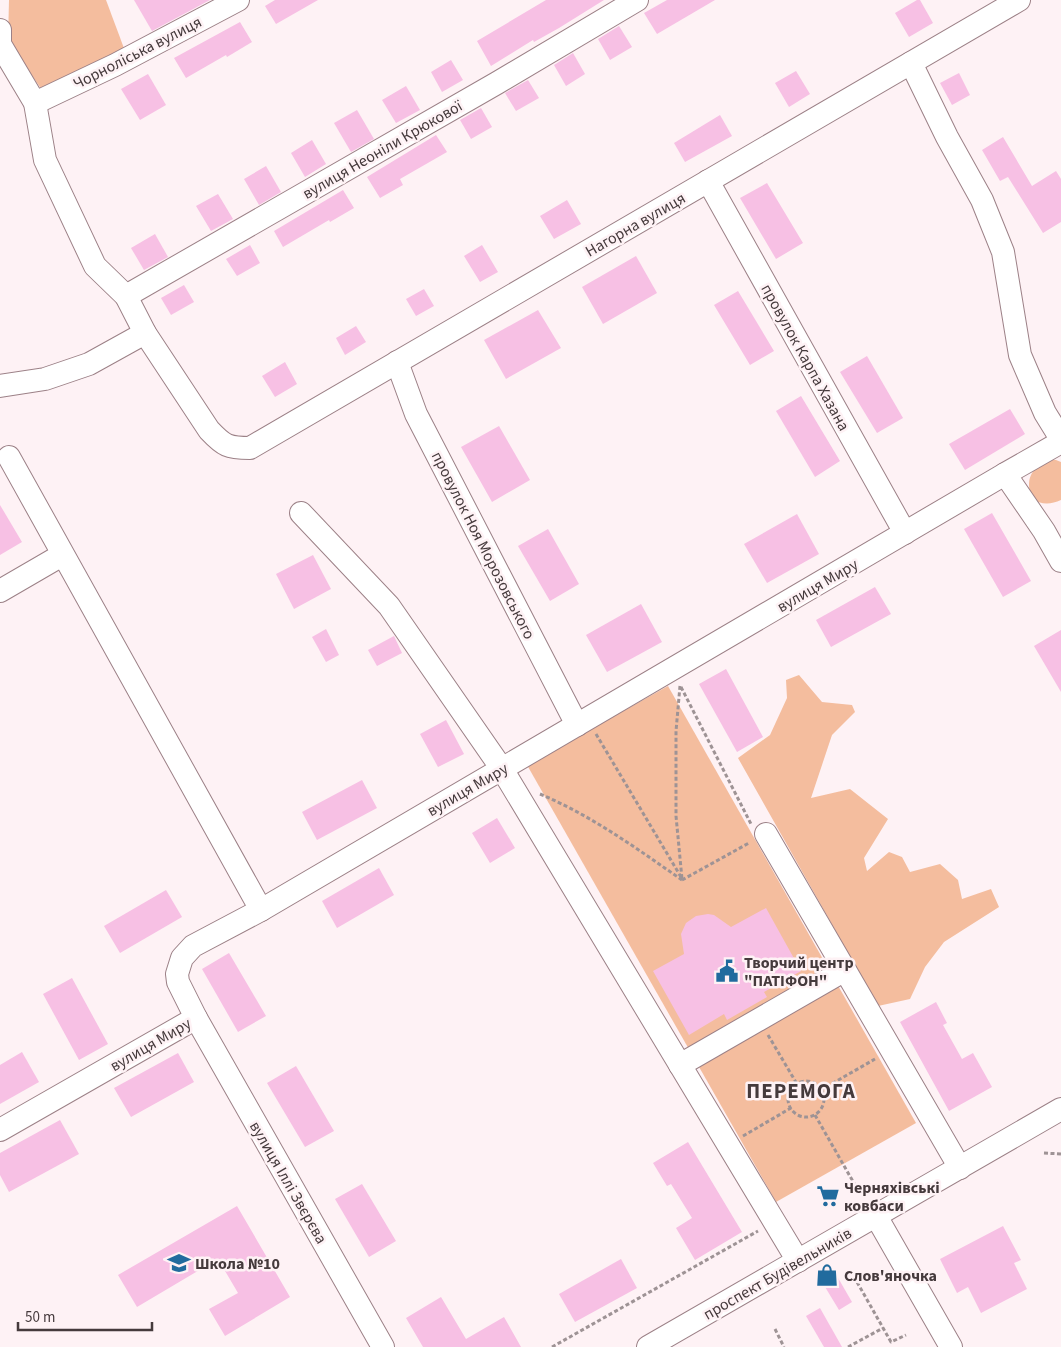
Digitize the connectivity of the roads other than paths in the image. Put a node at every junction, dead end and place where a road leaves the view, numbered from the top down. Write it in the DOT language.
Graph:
graph roads {
  1 [pos="238,0"];
  2 [pos="637,0"];
  3 [pos="1019,0"];
  4 [pos="0,30"];
  5 [pos="0,44"];
  6 [pos="911,63"];
  7 [pos="35,103"];
  8 [pos="708,181"];
  9 [pos="126,296"];
  10 [pos="145,333"];
  11 [pos="397,362"];
  12 [pos="0,386"];
  13 [pos="1061,440"];
  14 [pos="9,457"];
  15 [pos="1005,474"];
  16 [pos="301,513"];
  17 [pos="1052,525"];
  18 [pos="905,533"];
  19 [pos="62,555"];
  20 [pos="1061,561"];
  21 [pos="0,591"];
  22 [pos="582,722"];
  23 [pos="505,775"];
  24 [pos="766,834"];
  25 [pos="261,910"];
  26 [pos="844,970"];
  27 [pos="196,1018"];
  28 [pos="680,1065"];
  29 [pos="1061,1109"];
  30 [pos="0,1130"];
  31 [pos="960,1168"];
  32 [pos="876,1216"];
  33 [pos="798,1261"];
  34 [pos="383,1347"];
  35 [pos="648,1347"];
  36 [pos="951,1347"];
  1 -- 7 [label="street, Чорноліська вулиця"];
  2 -- 9 [label="street, вулиця Неоніли Крюкової"];
  3 -- 6 [label="street, Нагорна вулиця"];
  4 -- 5 [label="street"];
  5 -- 7 [label="street"];
  6 -- 8 [label="street, Нагорна вулиця"];
  6 -- 13 [label="street"];
  7 -- 9 [label="street"];
  8 -- 11 [label="street, Нагорна вулиця"];
  8 -- 18 [label="street, провулок Карпа Хазана"];
  9 -- 10 [label="street"];
  10 -- 11 [label="street, Нагорна вулиця"];
  10 -- 12 [label="street"];
  11 -- 22 [label="street, провулок Ноя Морозовського"];
  13 -- 15 [label="street, вулиця Миру"];
  14 -- 19 [label="street"];
  15 -- 17 [label="street"];
  15 -- 18 [label="street, вулиця Миру"];
  16 -- 23 [label="street"];
  17 -- 20 [label="street"];
  18 -- 22 [label="street, вулиця Миру"];
  19 -- 21 [label="street"];
  19 -- 25 [label="street"];
  22 -- 23 [label="street, вулиця Миру"];
  23 -- 25 [label="street, вулиця Миру"];
  23 -- 28 [label="street"];
  24 -- 26 [label="street"];
  25 -- 27 [label="street, вулиця Миру"];
  26 -- 28 [label="street"];
  26 -- 31 [label="street"];
  27 -- 30 [label="street, вулиця Миру"];
  27 -- 34 [label="street, вулиця Іллі Звєрєва"];
  28 -- 33 [label="street"];
  29 -- 31 [label="street, проспект Будівельників"];
  31 -- 32 [label="street, проспект Будівельників"];
  32 -- 33 [label="street, проспект Будівельників"];
  32 -- 36 [label="street"];
  33 -- 35 [label="street, проспект Будівельників"];
}
